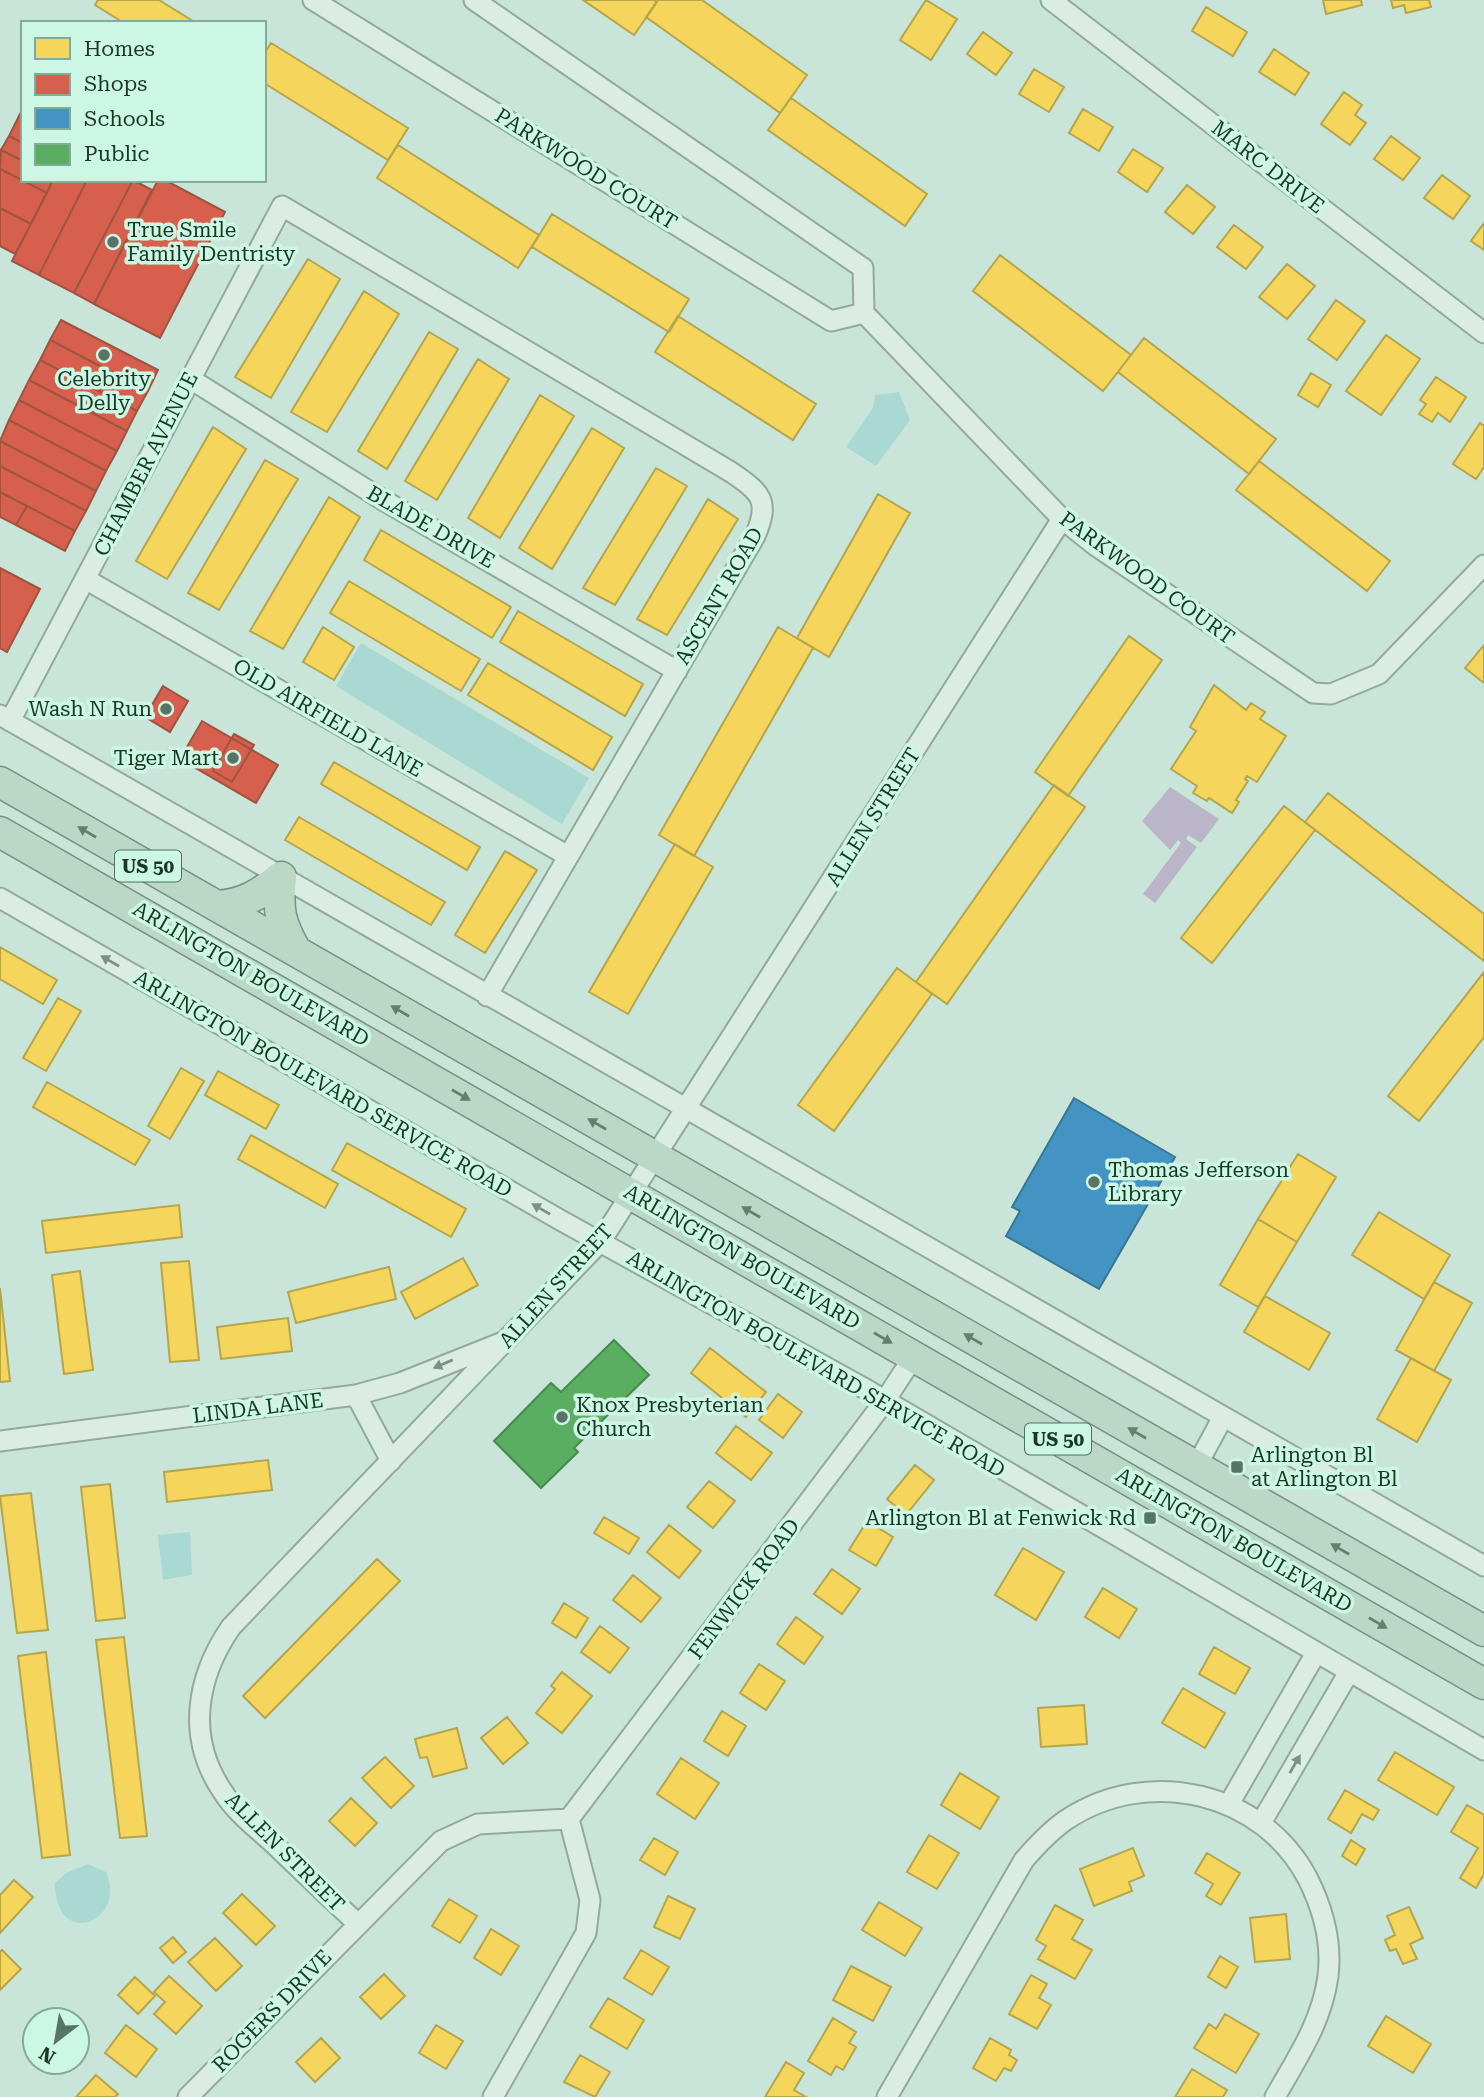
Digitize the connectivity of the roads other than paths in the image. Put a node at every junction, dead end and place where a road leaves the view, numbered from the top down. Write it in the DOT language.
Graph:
graph roads {
  1 [pos="313,0"];
  2 [pos="474,0"];
  3 [pos="1064,4"];
  4 [pos="282,206"];
  5 [pos="864,313"];
  6 [pos="1484,333"];
  7 [pos="189,378"];
  8 [pos="1062,519"];
  9 [pos="1484,565"];
  10 [pos="87,580"];
  11 [pos="677,671"];
  12 [pos="5,718"];
  13 [pos="0,782"];
  14 [pos="0,832"];
  15 [pos="568,856"];
  16 [pos="281,877"];
  17 [pos="0,898"];
  18 [pos="217,906"];
  19 [pos="296,951"];
  20 [pos="487,996"];
  21 [pos="688,1108"];
  22 [pos="656,1158"];
  23 [pos="633,1195"];
  24 [pos="601,1241"];
  25 [pos="507,1341"];
  26 [pos="914,1356"];
  27 [pos="356,1395"];
  28 [pos="884,1402"];
  29 [pos="1223,1417"];
  30 [pos="0,1441"];
  31 [pos="391,1461"];
  32 [pos="1196,1466"];
  33 [pos="1484,1566"];
  34 [pos="1484,1631"];
  35 [pos="1316,1653"];
  36 [pos="1349,1672"];
  37 [pos="1484,1684"];
  38 [pos="1484,1750"];
  39 [pos="1229,1804"];
  40 [pos="569,1819"];
  41 [pos="1261,1823"];
  42 [pos="358,1923"];
  43 [pos="188,2097"];
  44 [pos="493,2097"];
  45 [pos="887,2097"];
  46 [pos="1275,2097"];
  1 -- 5 [label="street, PARKWOOD COURT"];
  2 -- 5 [label="street"];
  3 -- 6 [label="street, MARC DRIVE"];
  4 -- 7 [label="street, CHAMBER AVENUE"];
  4 -- 11 [label="street, ASCENT ROAD"];
  5 -- 8 [label="street, PARKWOOD COURT"];
  7 -- 10 [label="street, CHAMBER AVENUE"];
  7 -- 11 [label="street, BLADE DRIVE"];
  8 -- 9 [label="street, PARKWOOD COURT"];
  8 -- 21 [label="street, ALLEN STREET"];
  10 -- 12 [label="street, CHAMBER AVENUE"];
  10 -- 15 [label="street, OLD AIRFIELD LANE"];
  11 -- 15 [label="street, ASCENT ROAD"];
  12 -- 16 [label="street"];
  18 -- 13 [label="highway, ARLINGTON BOULEVARD / US 50, one-way"];
  14 -- 23 [label="highway, ARLINGTON BOULEVARD / US 50, one-way"];
  15 -- 20 [label="street, ASCENT ROAD"];
  16 -- 18 [label="highway"];
  16 -- 19 [label="highway"];
  16 -- 20 [label="street"];
  24 -- 17 [label="street, ARLINGTON BOULEVARD SERVICE ROAD, one-way"];
  18 -- 19 [label="highway, ARLINGTON BOULEVARD / US 50"];
  22 -- 19 [label="highway, ARLINGTON BOULEVARD / US 50, one-way"];
  20 -- 21 [label="street"];
  21 -- 22 [label="street, ALLEN STREET"];
  21 -- 29 [label="street"];
  22 -- 23 [label="street, ALLEN STREET"];
  32 -- 22 [label="highway, ARLINGTON BOULEVARD / US 50, one-way"];
  23 -- 24 [label="street, ALLEN STREET"];
  23 -- 26 [label="highway, ARLINGTON BOULEVARD / US 50, one-way"];
  24 -- 25 [label="street, ALLEN STREET"];
  24 -- 28 [label="street, ARLINGTON BOULEVARD SERVICE ROAD"];
  25 -- 27 [label="street, LINDA LANE, one-way"];
  25 -- 31 [label="street, ALLEN STREET"];
  26 -- 28 [label="street, FENWICK ROAD"];
  26 -- 37 [label="highway, ARLINGTON BOULEVARD / US 50, one-way"];
  27 -- 30 [label="street, LINDA LANE"];
  27 -- 31 [label="street"];
  28 -- 35 [label="street, ARLINGTON BOULEVARD SERVICE ROAD"];
  28 -- 40 [label="street, FENWICK ROAD"];
  29 -- 32 [label="street"];
  29 -- 33 [label="street"];
  31 -- 42 [label="street, ALLEN STREET"];
  34 -- 32 [label="highway, ARLINGTON BOULEVARD / US 50, one-way"];
  35 -- 36 [label="street, ARLINGTON BOULEVARD SERVICE ROAD"];
  35 -- 39 [label="street"];
  36 -- 38 [label="street, ARLINGTON BOULEVARD SERVICE ROAD"];
  41 -- 36 [label="street, one-way"];
  39 -- 41 [label="street"];
  39 -- 45 [label="street"];
  40 -- 42 [label="street, ROGERS DRIVE"];
  40 -- 44 [label="street"];
  41 -- 46 [label="street"];
  42 -- 43 [label="street, ROGERS DRIVE"];
}
